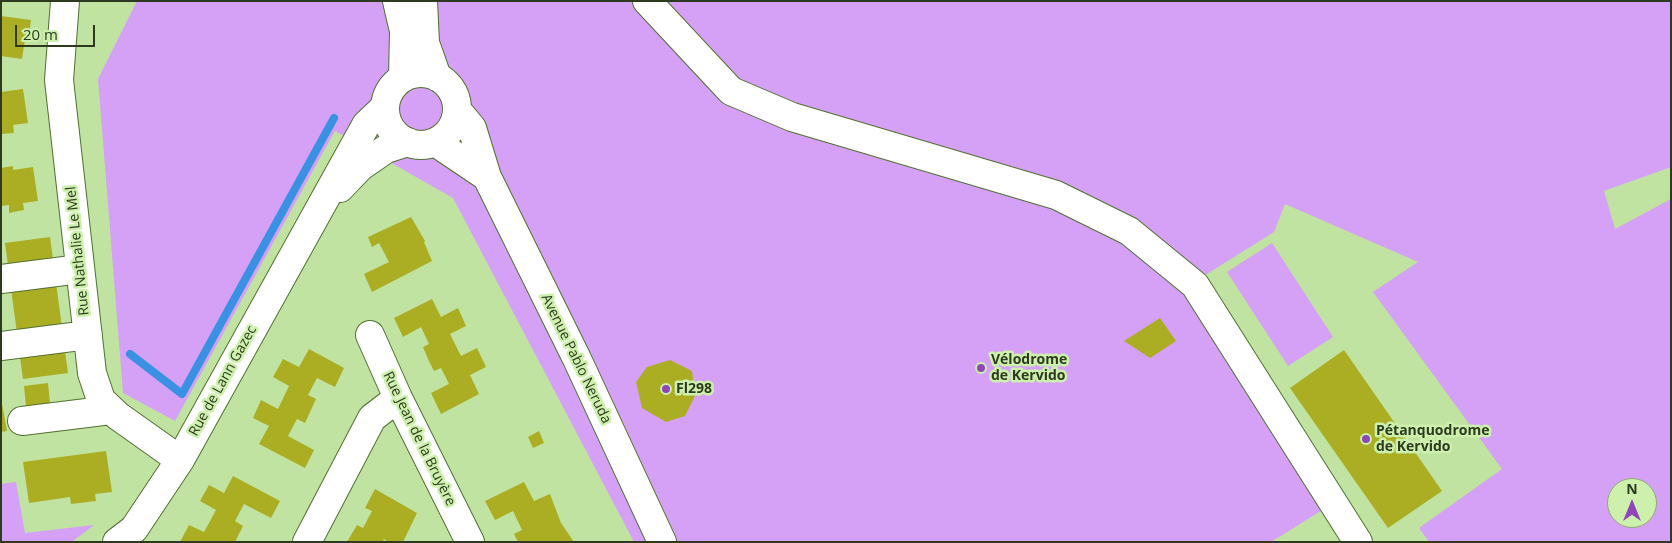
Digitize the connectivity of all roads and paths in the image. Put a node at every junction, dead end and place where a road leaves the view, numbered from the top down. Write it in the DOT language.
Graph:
graph roads {
  1 [pos="66,1"];
  2 [pos="397,1"];
  3 [pos="423,1"];
  4 [pos="647,1"];
  5 [pos="438,77"];
  6 [pos="403,78"];
  7 [pos="385,107"];
  8 [pos="457,110"];
  9 [pos="408,142"];
  10 [pos="435,142"];
  11 [pos="487,177"];
  12 [pos="316,212"];
  13 [pos="80,269"];
  14 [pos="1,279"];
  15 [pos="88,335"];
  16 [pos="370,335"];
  17 [pos="1,346"];
  18 [pos="398,398"];
  19 [pos="112,410"];
  20 [pos="22,421"];
  21 [pos="180,460"];
  22 [pos="117,542"];
  23 [pos="307,542"];
  24 [pos="470,542"];
  25 [pos="662,542"];
  26 [pos="1358,542"];
  1 -- 13 [label="street, Rue Nathalie Le Mel"];
  2 -- 6 [label="street"];
  3 -- 5 [label="street"];
  4 -- 26 [label="street"];
  5 -- 6 [label="street"];
  5 -- 8 [label="street"];
  6 -- 7 [label="street"];
  7 -- 9 [label="street"];
  7 -- 12 [label="street"];
  8 -- 10 [label="street"];
  8 -- 11 [label="street, Avenue Pablo Neruda"];
  9 -- 10 [label="street"];
  9 -- 12 [label="street"];
  10 -- 11 [label="street"];
  11 -- 25 [label="street, Avenue Pablo Neruda"];
  12 -- 21 [label="street, Rue de Lann Gazec"];
  13 -- 14 [label="street"];
  13 -- 15 [label="street, Rue Nathalie Le Mel"];
  15 -- 17 [label="street"];
  15 -- 19 [label="street, Rue Nathalie Le Mel"];
  16 -- 18 [label="street, Rue Jean de la Bruyère"];
  18 -- 23 [label="street"];
  18 -- 24 [label="street, Rue Jean de la Bruyère"];
  19 -- 20 [label="street"];
  19 -- 21 [label="street, Rue Nathalie Le Mel"];
  21 -- 22 [label="street, Rue de Lann Gazec"];
}
